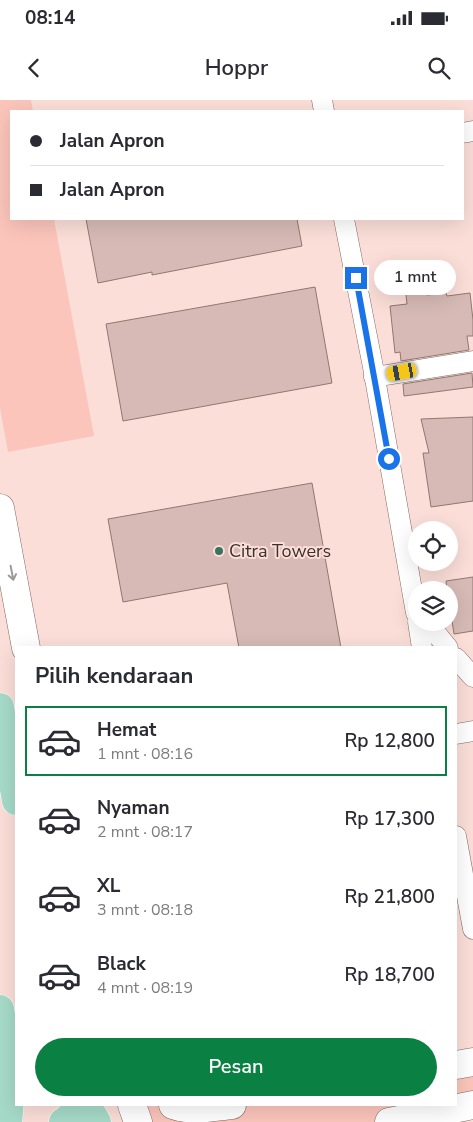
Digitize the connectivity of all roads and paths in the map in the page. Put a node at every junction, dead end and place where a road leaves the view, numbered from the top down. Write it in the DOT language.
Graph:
graph roads {
  1 [pos="344,220"];
  2 [pos="473,361"];
  3 [pos="374,377"];
  4 [pos="0,508"];
  5 [pos="411,581"];
  6 [pos="419,631"];
  7 [pos="434,631"];
  8 [pos="26,646"];
  9 [pos="422,646"];
  10 [pos="446,646"];
  11 [pos="457,659"];
  12 [pos="473,677"];
  13 [pos="0,707"];
  14 [pos="473,731"];
  15 [pos="457,734"];
  16 [pos="15,796"];
  17 [pos="457,841"];
  18 [pos="473,929"];
  19 [pos="0,1009"];
  20 [pos="473,1062"];
  21 [pos="457,1065"];
  22 [pos="473,1105"];
  23 [pos="77,1106"];
  24 [pos="88,1106"];
  25 [pos="132,1106"];
  26 [pos="176,1106"];
  27 [pos="223,1106"];
  28 [pos="14,1116"];
  29 [pos="63,1122"];
  30 [pos="97,1122"];
  31 [pos="138,1122"];
  32 [pos="389,1122"];
  1 -- 3 [label="street"];
  2 -- 3 [label="street"];
  3 -- 5 [label="street"];
  4 -- 8 [label="street, one-way"];
  6 -- 9 [label="street"];
  7 -- 10 [label="street"];
  11 -- 12 [label="street"];
  13 -- 16 [label="main road"];
  14 -- 15 [label="street"];
  17 -- 18 [label="street"];
  19 -- 28 [label="main road"];
  20 -- 21 [label="street"];
  22 -- 32 [label="street"];
  23 -- 29 [label="main road"];
  24 -- 30 [label="main road"];
  25 -- 31 [label="street"];
  26 -- 27 [label="street"];
}
